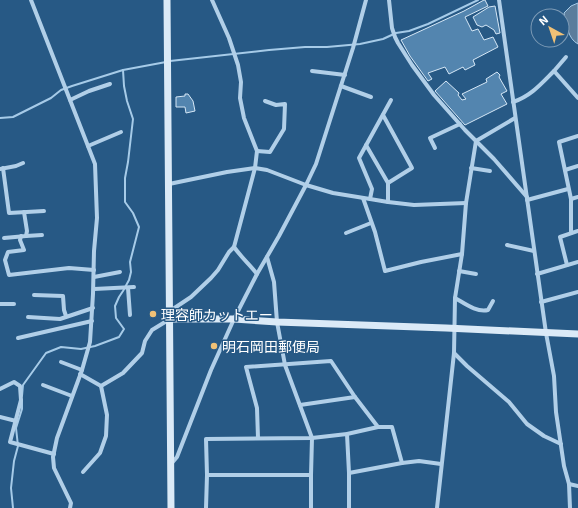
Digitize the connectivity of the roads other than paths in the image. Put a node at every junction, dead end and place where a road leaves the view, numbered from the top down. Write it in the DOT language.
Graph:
graph roads {
  1 [pos="31,0"];
  2 [pos="167,0"];
  3 [pos="212,0"];
  4 [pos="366,0"];
  5 [pos="389,0"];
  6 [pos="498,0"];
  7 [pos="566,57"];
  8 [pos="312,71"];
  9 [pos="554,71"];
  10 [pos="345,75"];
  11 [pos="110,84"];
  12 [pos="341,86"];
  13 [pos="371,98"];
  14 [pos="578,98"];
  15 [pos="70,100"];
  16 [pos="391,100"];
  17 [pos="265,101"];
  18 [pos="513,102"];
  19 [pos="382,115"];
  20 [pos="515,118"];
  21 [pos="460,124"];
  22 [pos="121,132"];
  23 [pos="578,136"];
  24 [pos="476,141"];
  25 [pos="366,145"];
  26 [pos="88,146"];
  27 [pos="435,148"];
  28 [pos="257,152"];
  29 [pos="23,163"];
  30 [pos="578,166"];
  31 [pos="255,168"];
  32 [pos="471,168"];
  33 [pos="1,169"];
  34 [pos="565,170"];
  35 [pos="490,171"];
  36 [pos="388,183"];
  37 [pos="169,184"];
  38 [pos="306,185"];
  39 [pos="568,189"];
  40 [pos="578,197"];
  41 [pos="363,198"];
  42 [pos="527,198"];
  43 [pos="571,199"];
  44 [pos="370,200"];
  45 [pos="388,202"];
  46 [pos="466,203"];
  47 [pos="44,211"];
  48 [pos="24,212"];
  49 [pos="371,223"];
  50 [pos="578,231"];
  51 [pos="346,233"];
  52 [pos="571,233"];
  53 [pos="42,235"];
  54 [pos="21,236"];
  55 [pos="26,236"];
  56 [pos="4,238"];
  57 [pos="507,245"];
  58 [pos="234,247"];
  59 [pos="534,251"];
  60 [pos="462,254"];
  61 [pos="268,257"];
  62 [pos="578,262"];
  63 [pos="568,265"];
  64 [pos="94,270"];
  65 [pos="459,271"];
  66 [pos="120,272"];
  67 [pos="257,274"];
  68 [pos="476,274"];
  69 [pos="537,274"];
  70 [pos="94,277"];
  71 [pos="134,287"];
  72 [pos="128,288"];
  73 [pos="94,289"];
  74 [pos="578,292"];
  75 [pos="34,295"];
  76 [pos="455,298"];
  77 [pos="493,301"];
  78 [pos="541,302"];
  79 [pos="0,304"];
  80 [pos="14,304"];
  81 [pos="93,308"];
  82 [pos="170,310"];
  83 [pos="130,314"];
  84 [pos="66,316"];
  85 [pos="28,317"];
  86 [pos="170,319"];
  87 [pos="234,319"];
  88 [pos="92,321"];
  89 [pos="277,322"];
  90 [pos="454,328"];
  91 [pos="546,333"];
  92 [pos="578,334"];
  93 [pos="18,338"];
  94 [pos="454,353"];
  95 [pos="61,362"];
  96 [pos="284,365"];
  97 [pos="81,372"];
  98 [pos="43,385"];
  99 [pos="101,386"];
  100 [pos="0,389"];
  101 [pos="72,396"];
  102 [pos="355,396"];
  103 [pos="300,405"];
  104 [pos="0,417"];
  105 [pos="16,421"];
  106 [pos="378,427"];
  107 [pos="347,434"];
  108 [pos="258,438"];
  109 [pos="312,438"];
  110 [pos="561,444"];
  111 [pos="54,454"];
  112 [pos="402,463"];
  113 [pos="171,464"];
  114 [pos="441,464"];
  115 [pos="83,472"];
  116 [pos="349,473"];
  117 [pos="207,475"];
  118 [pos="311,475"];
  119 [pos="569,484"];
  120 [pos="578,486"];
  121 [pos="70,508"];
  122 [pos="171,508"];
  123 [pos="206,508"];
  124 [pos="311,508"];
  125 [pos="349,508"];
  126 [pos="437,508"];
  127 [pos="570,508"];
  1 -- 15 [label="street"];
  2 -- 37 [label="street"];
  3 -- 28 [label="street"];
  4 -- 10 [label="street"];
  5 -- 21 [label="street"];
  6 -- 18 [label="street"];
  7 -- 9 [label="street"];
  8 -- 10 [label="street"];
  9 -- 14 [label="street"];
  9 -- 18 [label="street"];
  10 -- 12 [label="street"];
  11 -- 15 [label="street"];
  12 -- 13 [label="street"];
  12 -- 38 [label="street"];
  15 -- 26 [label="street"];
  16 -- 19 [label="street"];
  17 -- 28 [label="street"];
  18 -- 20 [label="street"];
  19 -- 25 [label="street"];
  19 -- 36 [label="street"];
  20 -- 24 [label="street"];
  20 -- 42 [label="street"];
  21 -- 24 [label="street"];
  21 -- 27 [label="street"];
  22 -- 26 [label="street"];
  23 -- 34 [label="street"];
  24 -- 32 [label="street"];
  24 -- 42 [label="street"];
  25 -- 36 [label="street"];
  25 -- 44 [label="street"];
  26 -- 64 [label="street"];
  28 -- 31 [label="street"];
  29 -- 33 [label="street"];
  30 -- 34 [label="street"];
  31 -- 37 [label="street"];
  31 -- 38 [label="street"];
  31 -- 58 [label="street"];
  32 -- 35 [label="street"];
  32 -- 46 [label="street"];
  33 -- 48 [label="street"];
  34 -- 39 [label="street"];
  36 -- 45 [label="street"];
  37 -- 82 [label="street"];
  38 -- 41 [label="street"];
  38 -- 61 [label="street"];
  39 -- 42 [label="street"];
  39 -- 43 [label="street"];
  40 -- 43 [label="street"];
  41 -- 44 [label="street"];
  41 -- 49 [label="street"];
  42 -- 59 [label="street"];
  43 -- 52 [label="street"];
  44 -- 45 [label="street"];
  45 -- 46 [label="street"];
  46 -- 60 [label="street"];
  47 -- 48 [label="street"];
  48 -- 55 [label="street"];
  49 -- 51 [label="street"];
  49 -- 60 [label="street"];
  50 -- 52 [label="street"];
  52 -- 63 [label="street"];
  53 -- 55 [label="street"];
  54 -- 55 [label="street"];
  54 -- 56 [label="street"];
  54 -- 64 [label="street"];
  57 -- 59 [label="street"];
  58 -- 67 [label="street"];
  58 -- 82 [label="street"];
  59 -- 69 [label="street"];
  60 -- 65 [label="street"];
  61 -- 67 [label="street"];
  61 -- 89 [label="street"];
  62 -- 63 [label="street"];
  63 -- 69 [label="street"];
  64 -- 70 [label="street"];
  65 -- 68 [label="street"];
  65 -- 76 [label="street"];
  66 -- 70 [label="street"];
  67 -- 87 [label="street"];
  69 -- 78 [label="street"];
  70 -- 73 [label="street"];
  71 -- 72 [label="street"];
  72 -- 73 [label="street"];
  72 -- 83 [label="street"];
  73 -- 81 [label="street"];
  74 -- 78 [label="street"];
  75 -- 84 [label="street"];
  76 -- 77 [label="street"];
  76 -- 90 [label="street"];
  78 -- 91 [label="street"];
  79 -- 80 [label="street"];
  81 -- 84 [label="street"];
  81 -- 88 [label="street"];
  82 -- 86 [label="street"];
  84 -- 85 [label="street"];
  86 -- 87 [label="street"];
  86 -- 99 [label="street"];
  86 -- 113 [label="street"];
  87 -- 89 [label="street"];
  87 -- 113 [label="street"];
  88 -- 93 [label="street"];
  88 -- 97 [label="street"];
  89 -- 90 [label="street"];
  89 -- 96 [label="street"];
  90 -- 91 [label="street"];
  90 -- 94 [label="street"];
  91 -- 92 [label="street"];
  91 -- 110 [label="street"];
  94 -- 110 [label="street"];
  94 -- 114 [label="street"];
  95 -- 97 [label="street"];
  96 -- 102 [label="street"];
  96 -- 103 [label="street"];
  96 -- 108 [label="street"];
  97 -- 99 [label="street"];
  97 -- 101 [label="street"];
  98 -- 101 [label="street"];
  99 -- 115 [label="street"];
  100 -- 105 [label="street"];
  101 -- 111 [label="street"];
  102 -- 103 [label="street"];
  102 -- 106 [label="street"];
  103 -- 109 [label="street"];
  104 -- 105 [label="street"];
  105 -- 111 [label="street"];
  106 -- 107 [label="street"];
  106 -- 112 [label="street"];
  107 -- 109 [label="street"];
  107 -- 116 [label="street"];
  108 -- 109 [label="street"];
  108 -- 117 [label="street"];
  109 -- 118 [label="street"];
  110 -- 119 [label="street"];
  111 -- 121 [label="street"];
  112 -- 114 [label="street"];
  112 -- 116 [label="street"];
  113 -- 122 [label="street"];
  114 -- 126 [label="street"];
  116 -- 125 [label="street"];
  117 -- 118 [label="street"];
  117 -- 123 [label="street"];
  118 -- 124 [label="street"];
  119 -- 120 [label="street"];
  119 -- 127 [label="street"];
}
